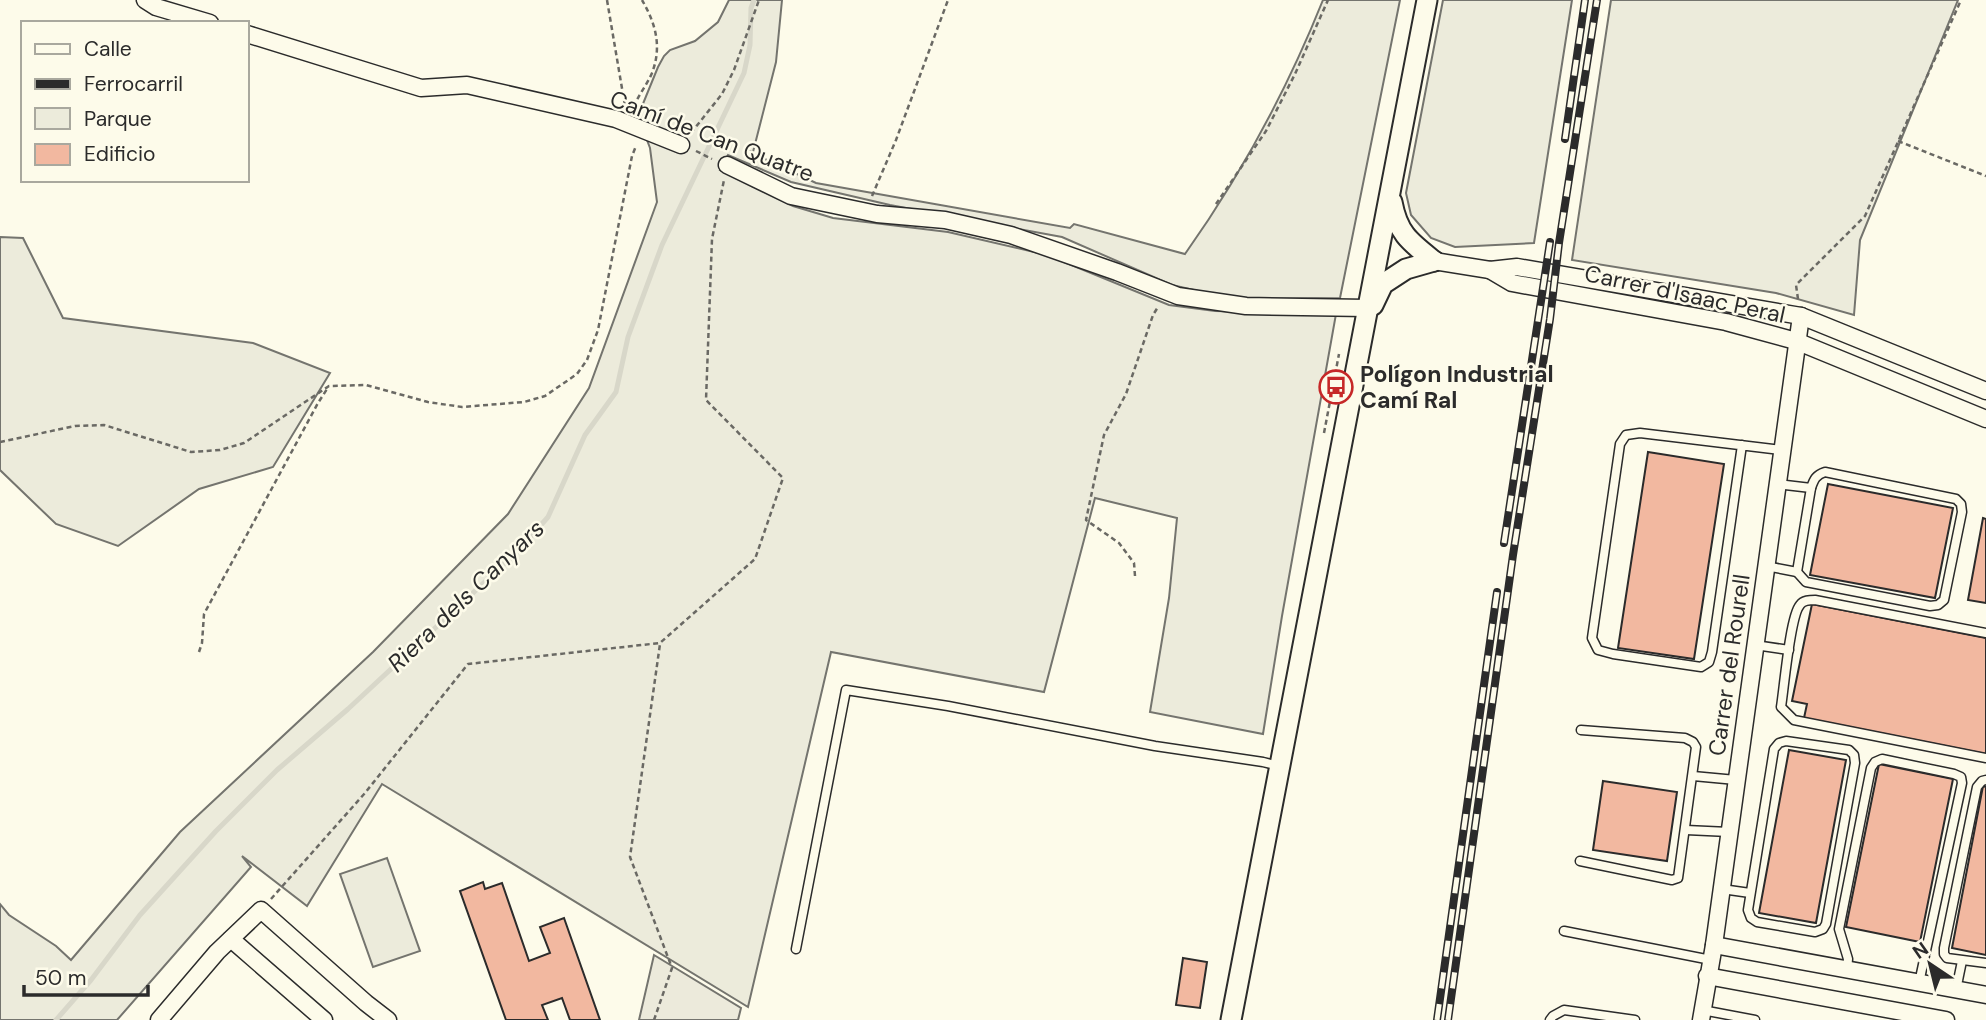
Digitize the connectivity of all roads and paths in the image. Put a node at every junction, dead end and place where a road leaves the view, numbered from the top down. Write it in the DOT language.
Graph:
graph roads {
  1 [pos="145,0"];
  2 [pos="607,0"];
  3 [pos="642,0"];
  4 [pos="759,0"];
  5 [pos="948,0"];
  6 [pos="1328,0"];
  7 [pos="1427,0"];
  8 [pos="1961,0"];
  9 [pos="203,21"];
  10 [pos="248,34"];
  11 [pos="635,126"];
  12 [pos="1898,141"];
  13 [pos="681,145"];
  14 [pos="727,165"];
  15 [pos="1986,176"];
  16 [pos="1390,195"];
  17 [pos="1216,204"];
  18 [pos="865,212"];
  19 [pos="1434,261"];
  20 [pos="1490,270"];
  21 [pos="1167,292"];
  22 [pos="1366,315"];
  23 [pos="1801,316"];
  24 [pos="1796,341"];
  25 [pos="329,386"];
  26 [pos="1986,391"];
  27 [pos="1986,419"];
  28 [pos="0,442"];
  29 [pos="1742,445"];
  30 [pos="1781,450"];
  31 [pos="1777,484"];
  32 [pos="1811,488"];
  33 [pos="1766,566"];
  34 [pos="1797,572"];
  35 [pos="1135,576"];
  36 [pos="1986,633"];
  37 [pos="660,643"];
  38 [pos="1755,645"];
  39 [pos="1788,650"];
  40 [pos="199,652"];
  41 [pos="1581,730"];
  42 [pos="1986,758"];
  43 [pos="1280,767"];
  44 [pos="1693,776"];
  45 [pos="1737,780"];
  46 [pos="1986,780"];
  47 [pos="1686,830"];
  48 [pos="1729,832"];
  49 [pos="1580,861"];
  50 [pos="1722,889"];
  51 [pos="1750,893"];
  52 [pos="261,910"];
  53 [pos="1564,931"];
  54 [pos="231,939"];
  55 [pos="796,949"];
  56 [pos="1711,960"];
  57 [pos="1962,961"];
  58 [pos="1986,963"];
  59 [pos="1847,969"];
  60 [pos="1919,983"];
  61 [pos="1956,990"];
  62 [pos="1986,995"];
  63 [pos="1701,1015"];
  64 [pos="1742,1019"];
  65 [pos="159,1020"];
  66 [pos="324,1020"];
  67 [pos="388,1020"];
  68 [pos="654,1020"];
  69 [pos="1231,1020"];
  70 [pos="1550,1020"];
  71 [pos="1635,1020"];
  72 [pos="1755,1020"];
  73 [pos="1946,1020"];
  1 -- 9 [label="street"];
  2 -- 11 [label="path"];
  3 -- 11 [label="path"];
  4 -- 13 [label="path"];
  5 -- 18 [label="path"];
  6 -- 17 [label="path"];
  7 -- 16 [label="street"];
  8 -- 12 [label="path"];
  10 -- 11 [label="street, Camí de Can Quatre"];
  11 -- 13 [label="street, Camí de Can Quatre"];
  11 -- 25 [label="path"];
  12 -- 15 [label="path"];
  12 -- 23 [label="path"];
  13 -- 14 [label="path, Camí de Can Quatre"];
  14 -- 18 [label="street, Camí de Can Quatre"];
  14 -- 37 [label="path"];
  16 -- 19 [label="street"];
  16 -- 22 [label="street"];
  18 -- 21 [label="street, Camí de Can Quatre"];
  19 -- 20 [label="street, Carrer d'Isaac Peral"];
  19 -- 22 [label="street"];
  20 -- 23 [label="street, Carrer d'Isaac Peral"];
  20 -- 24 [label="street, Carrer d'Isaac Peral"];
  21 -- 22 [label="street, Camí de Can Quatre"];
  21 -- 35 [label="path"];
  22 -- 43 [label="street"];
  23 -- 24 [label="street, Carrer del Rourell"];
  23 -- 26 [label="street, Carrer d'Isaac Peral"];
  24 -- 27 [label="street, Carrer d'Isaac Peral"];
  24 -- 30 [label="street, Carrer del Rourell"];
  25 -- 28 [label="path"];
  25 -- 40 [label="path"];
  29 -- 29 [label="lane"];
  29 -- 30 [label="lane"];
  30 -- 31 [label="street, Carrer del Rourell"];
  31 -- 32 [label="lane"];
  31 -- 33 [label="street, Carrer del Rourell"];
  32 -- 34 [label="lane"];
  32 -- 34 [label="lane"];
  33 -- 34 [label="lane"];
  33 -- 38 [label="street, Carrer del Rourell"];
  36 -- 39 [label="lane"];
  37 -- 52 [label="path"];
  37 -- 68 [label="path"];
  38 -- 39 [label="lane"];
  38 -- 45 [label="street, Carrer del Rourell"];
  39 -- 42 [label="lane"];
  41 -- 44 [label="lane"];
  43 -- 55 [label="lane"];
  43 -- 69 [label="street"];
  44 -- 45 [label="lane"];
  44 -- 47 [label="lane"];
  45 -- 48 [label="street, Carrer del Rourell"];
  46 -- 57 [label="lane"];
  47 -- 48 [label="lane"];
  47 -- 49 [label="lane"];
  48 -- 50 [label="street, Carrer del Rourell"];
  50 -- 51 [label="lane"];
  50 -- 56 [label="street, Carrer del Rourell"];
  51 -- 51 [label="lane"];
  52 -- 54 [label="street"];
  52 -- 67 [label="street"];
  53 -- 56 [label="lane"];
  54 -- 65 [label="street"];
  54 -- 66 [label="street"];
  56 -- 59 [label="street"];
  56 -- 63 [label="street, Carrer del Rourell"];
  56 -- 73 [label="street"];
  57 -- 58 [label="lane"];
  57 -- 61 [label="lane"];
  59 -- 60 [label="street"];
  59 -- 60 [label="lane"];
  60 -- 61 [label="street"];
  61 -- 62 [label="street"];
  63 -- 64 [label="lane"];
  64 -- 72 [label="lane"];
  70 -- 71 [label="lane"];
}
